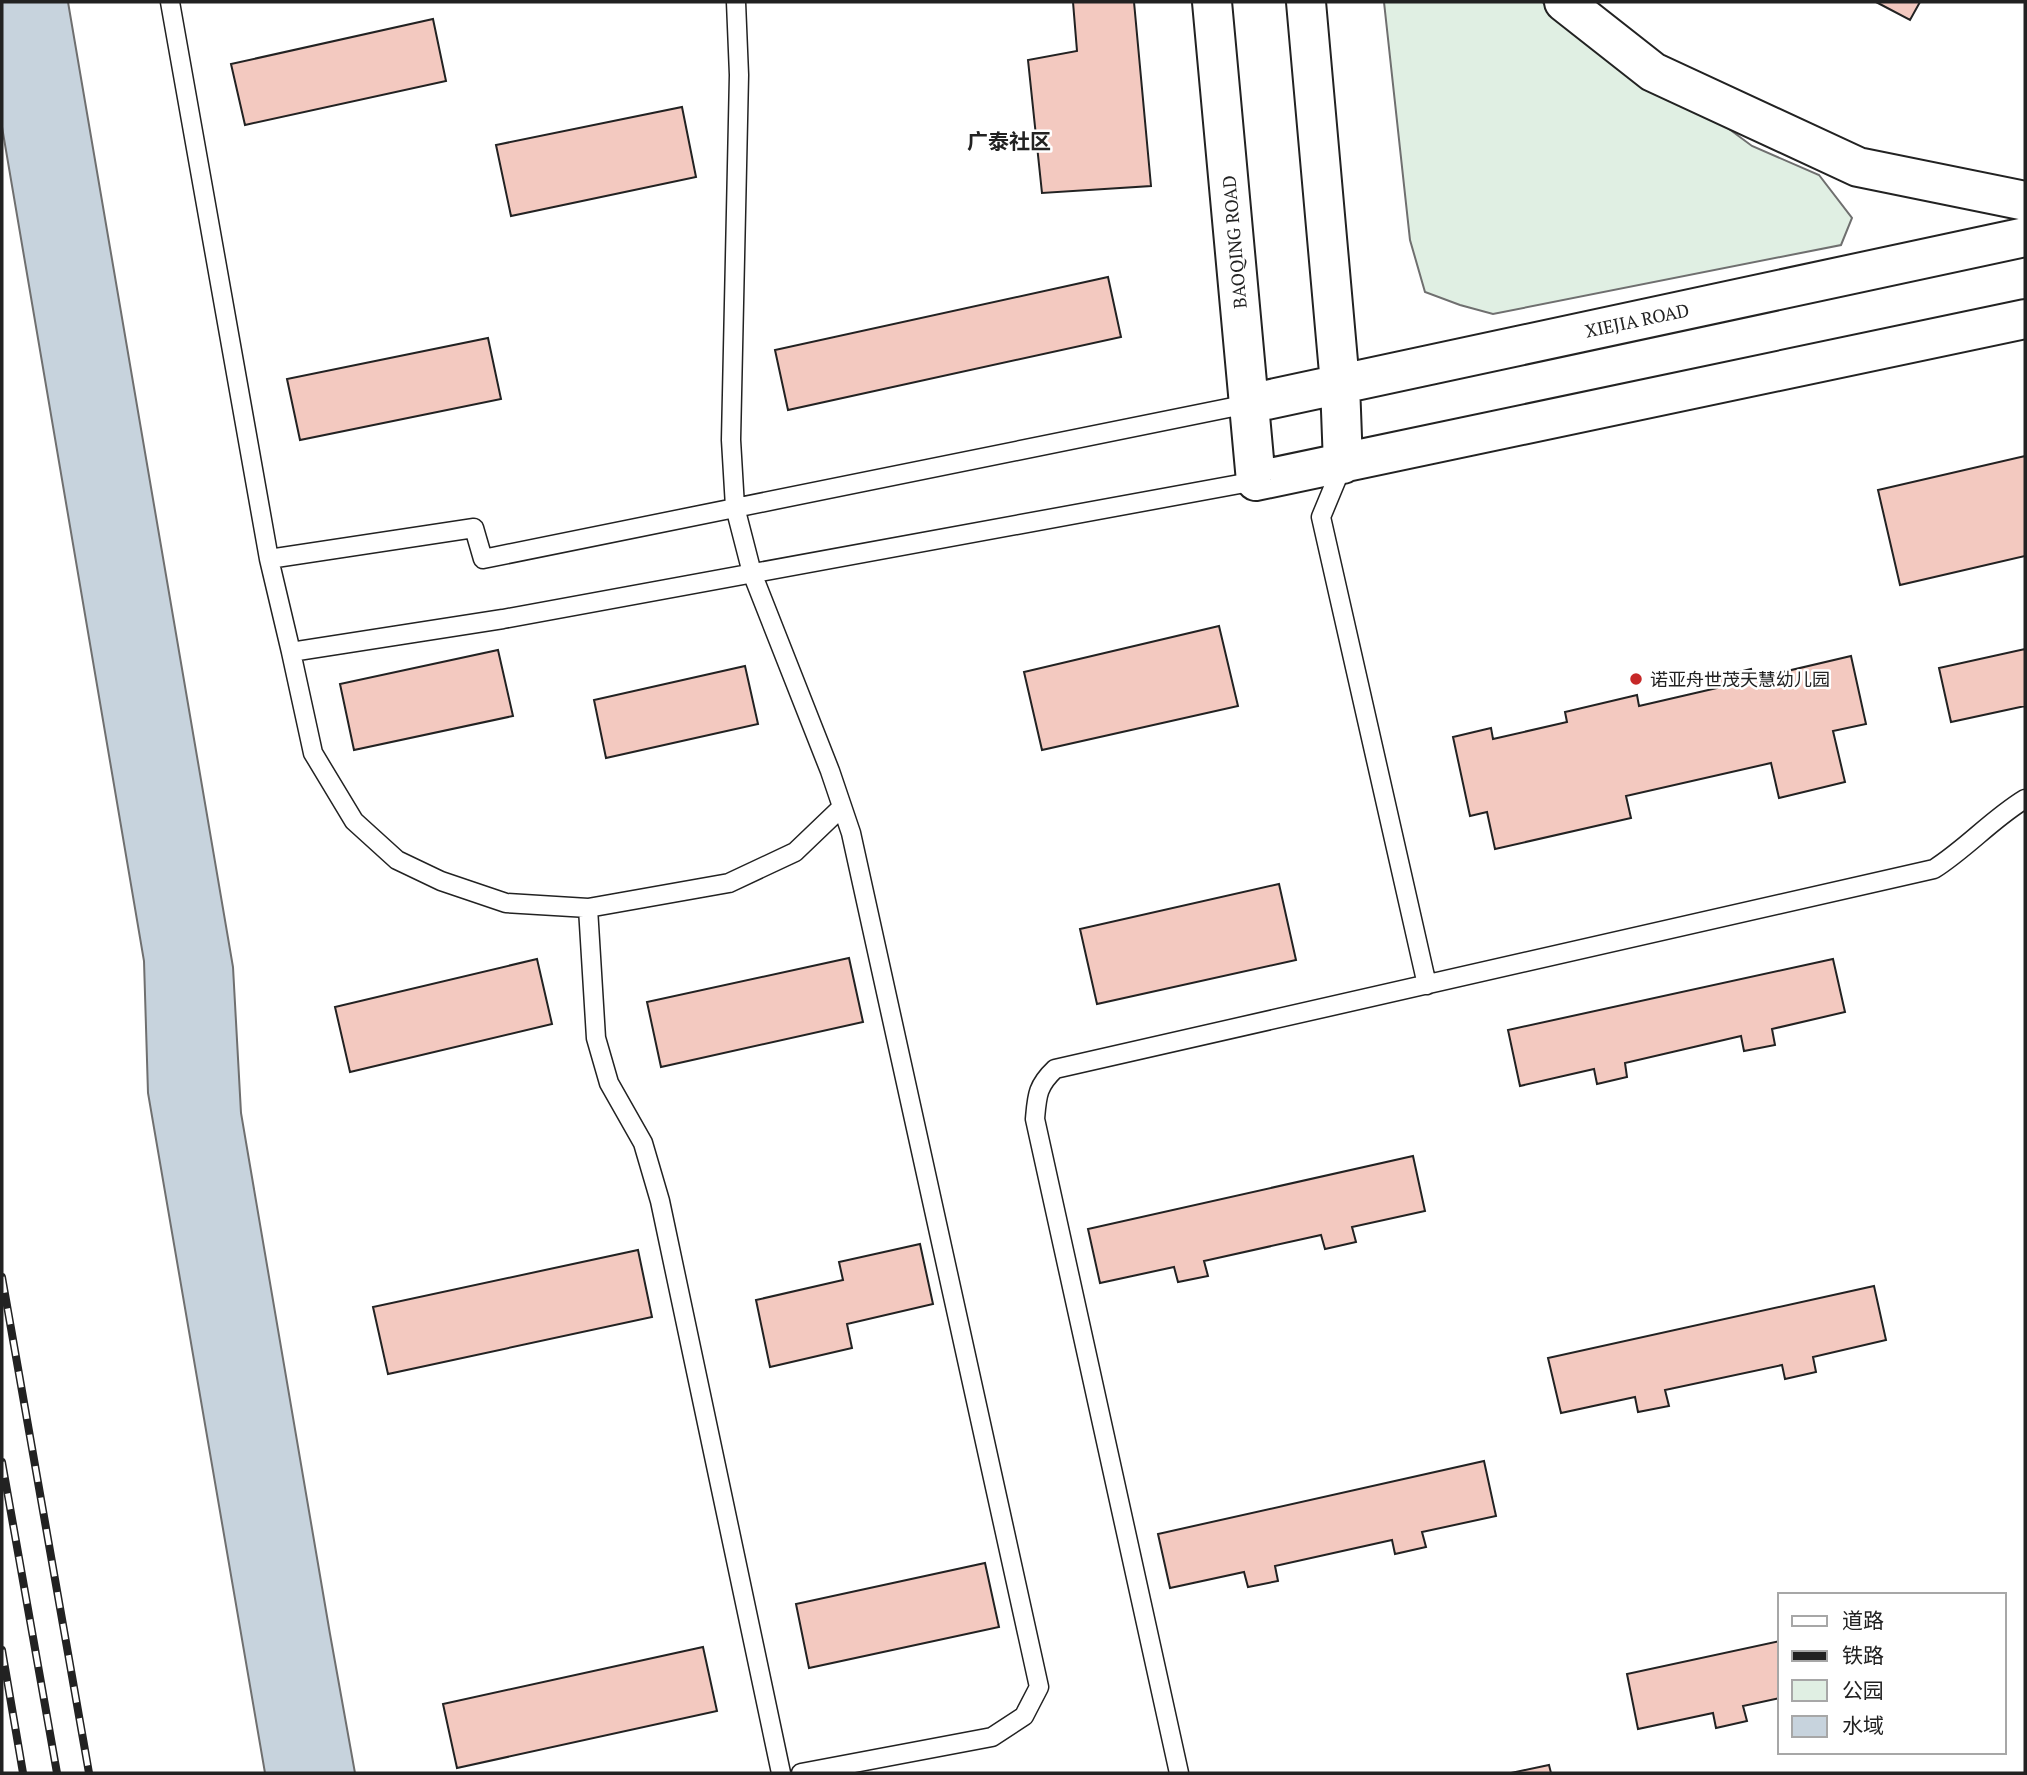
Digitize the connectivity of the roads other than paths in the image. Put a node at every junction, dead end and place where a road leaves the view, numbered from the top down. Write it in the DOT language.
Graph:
graph roads {
  1 [pos="170,2"];
  2 [pos="736,2"];
  3 [pos="1212,2"];
  4 [pos="1306,2"];
  5 [pos="1564,2"];
  6 [pos="2025,201"];
  7 [pos="2025,237"];
  8 [pos="2025,319"];
  9 [pos="1340,384"];
  10 [pos="1248,404"];
  11 [pos="1343,464"];
  12 [pos="1256,481"];
  13 [pos="735,508"];
  14 [pos="269,559"];
  15 [pos="752,573"];
  16 [pos="290,652"];
  17 [pos="2025,799"];
  18 [pos="842,807"];
  19 [pos="588,908"];
  20 [pos="1427,985"];
  21 [pos="781,1773"];
  22 [pos="801,1773"];
  23 [pos="1180,1773"];
  1 -- 14 [label="lane"];
  2 -- 13 [label="lane"];
  3 -- 10 [label="main road, BAOQING ROAD"];
  4 -- 9 [label="main road"];
  5 -- 6 [label="main road"];
  7 -- 9 [label="main road, XIEJIA ROAD"];
  8 -- 11 [label="main road"];
  9 -- 10 [label="main road, XIEJIA ROAD"];
  9 -- 11 [label="main road"];
  10 -- 12 [label="main road, BAOQING ROAD"];
  10 -- 13 [label="lane"];
  11 -- 12 [label="main road"];
  11 -- 20 [label="lane"];
  12 -- 15 [label="lane"];
  13 -- 14 [label="lane"];
  13 -- 15 [label="lane"];
  14 -- 16 [label="lane"];
  15 -- 16 [label="lane"];
  15 -- 18 [label="lane"];
  16 -- 19 [label="lane"];
  17 -- 20 [label="lane"];
  18 -- 19 [label="lane"];
  18 -- 22 [label="lane"];
  19 -- 21 [label="lane"];
  20 -- 23 [label="lane"];
}
